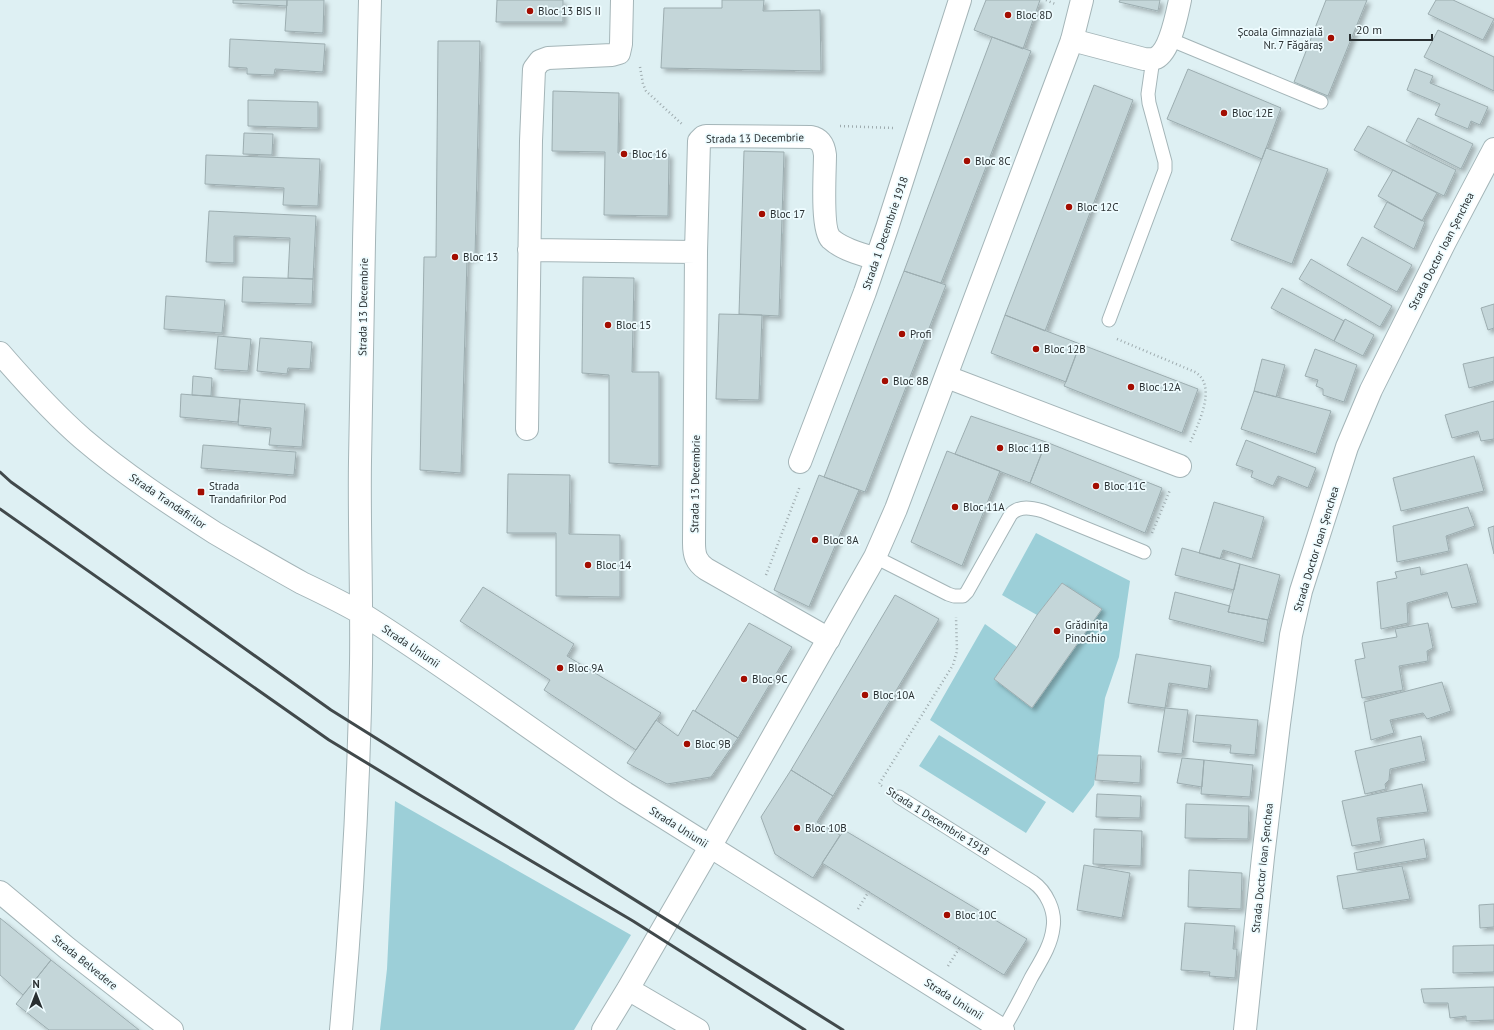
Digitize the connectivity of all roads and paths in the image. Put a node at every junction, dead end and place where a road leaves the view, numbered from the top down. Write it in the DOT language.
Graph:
graph roads {
  1 [pos="370,0"];
  2 [pos="622,0"];
  3 [pos="960,0"];
  4 [pos="1082,0"];
  5 [pos="1180,0"];
  6 [pos="1169,39"];
  7 [pos="1072,40"];
  8 [pos="619,53"];
  9 [pos="1153,59"];
  10 [pos="1321,102"];
  11 [pos="919,130"];
  12 [pos="816,138"];
  13 [pos="700,140"];
  14 [pos="1494,149"];
  15 [pos="530,250"];
  16 [pos="696,252"];
  17 [pos="876,259"];
  18 [pos="1109,320"];
  19 [pos="0,353"];
  20 [pos="947,377"];
  21 [pos="527,429"];
  22 [pos="800,462"];
  23 [pos="1180,466"];
  24 [pos="1144,552"];
  25 [pos="875,557"];
  26 [pos="954,596"];
  27 [pos="757,598"];
  28 [pos="362,614"];
  29 [pos="829,639"];
  30 [pos="899,797"];
  31 [pos="710,847"];
  32 [pos="869,891"];
  33 [pos="0,892"];
  34 [pos="857,911"];
  35 [pos="960,947"];
  36 [pos="947,967"];
  37 [pos="628,989"];
  38 [pos="172,1030"];
  39 [pos="341,1030"];
  40 [pos="603,1030"];
  41 [pos="698,1030"];
  42 [pos="1003,1030"];
  43 [pos="1245,1030"];
  1 -- 28 [label="street, Strada 13 Decembrie"];
  2 -- 8 [label="street"];
  3 -- 11 [label="street, Strada 1 Decembrie 1918"];
  4 -- 7 [label="street"];
  5 -- 6 [label="street"];
  6 -- 9 [label="street"];
  6 -- 10 [label="lane"];
  7 -- 9 [label="street"];
  7 -- 20 [label="street"];
  8 -- 13 [label="path"];
  8 -- 15 [label="street"];
  9 -- 18 [label="lane"];
  11 -- 12 [label="path"];
  11 -- 17 [label="street, Strada 1 Decembrie 1918"];
  12 -- 13 [label="street, Strada 13 Decembrie"];
  12 -- 17 [label="street, Strada 13 Decembrie"];
  13 -- 16 [label="street, Strada 13 Decembrie"];
  14 -- 43 [label="street, Strada Doctor Ioan Șenchea"];
  15 -- 16 [label="street"];
  15 -- 21 [label="street"];
  16 -- 27 [label="street, Strada 13 Decembrie"];
  17 -- 22 [label="street, Strada 1 Decembrie 1918"];
  18 -- 23 [label="path"];
  19 -- 28 [label="street, Strada Trandafirilor"];
  20 -- 23 [label="street"];
  20 -- 25 [label="street"];
  22 -- 27 [label="path"];
  23 -- 24 [label="path"];
  24 -- 26 [label="lane"];
  25 -- 26 [label="lane"];
  25 -- 29 [label="street"];
  26 -- 30 [label="path, Strada 1 Decembrie 1918"];
  27 -- 29 [label="street, Strada 13 Decembrie"];
  28 -- 31 [label="street, Strada Uniunii"];
  28 -- 39 [label="street, Strada 13 Decembrie"];
  29 -- 31 [label="street"];
  30 -- 42 [label="lane, Strada 1 Decembrie 1918"];
  31 -- 37 [label="street"];
  31 -- 42 [label="street, Strada Uniunii"];
  32 -- 34 [label="path"];
  33 -- 38 [label="street, Strada Belvedere"];
  35 -- 36 [label="path"];
  37 -- 40 [label="street"];
  37 -- 41 [label="street"];
}
